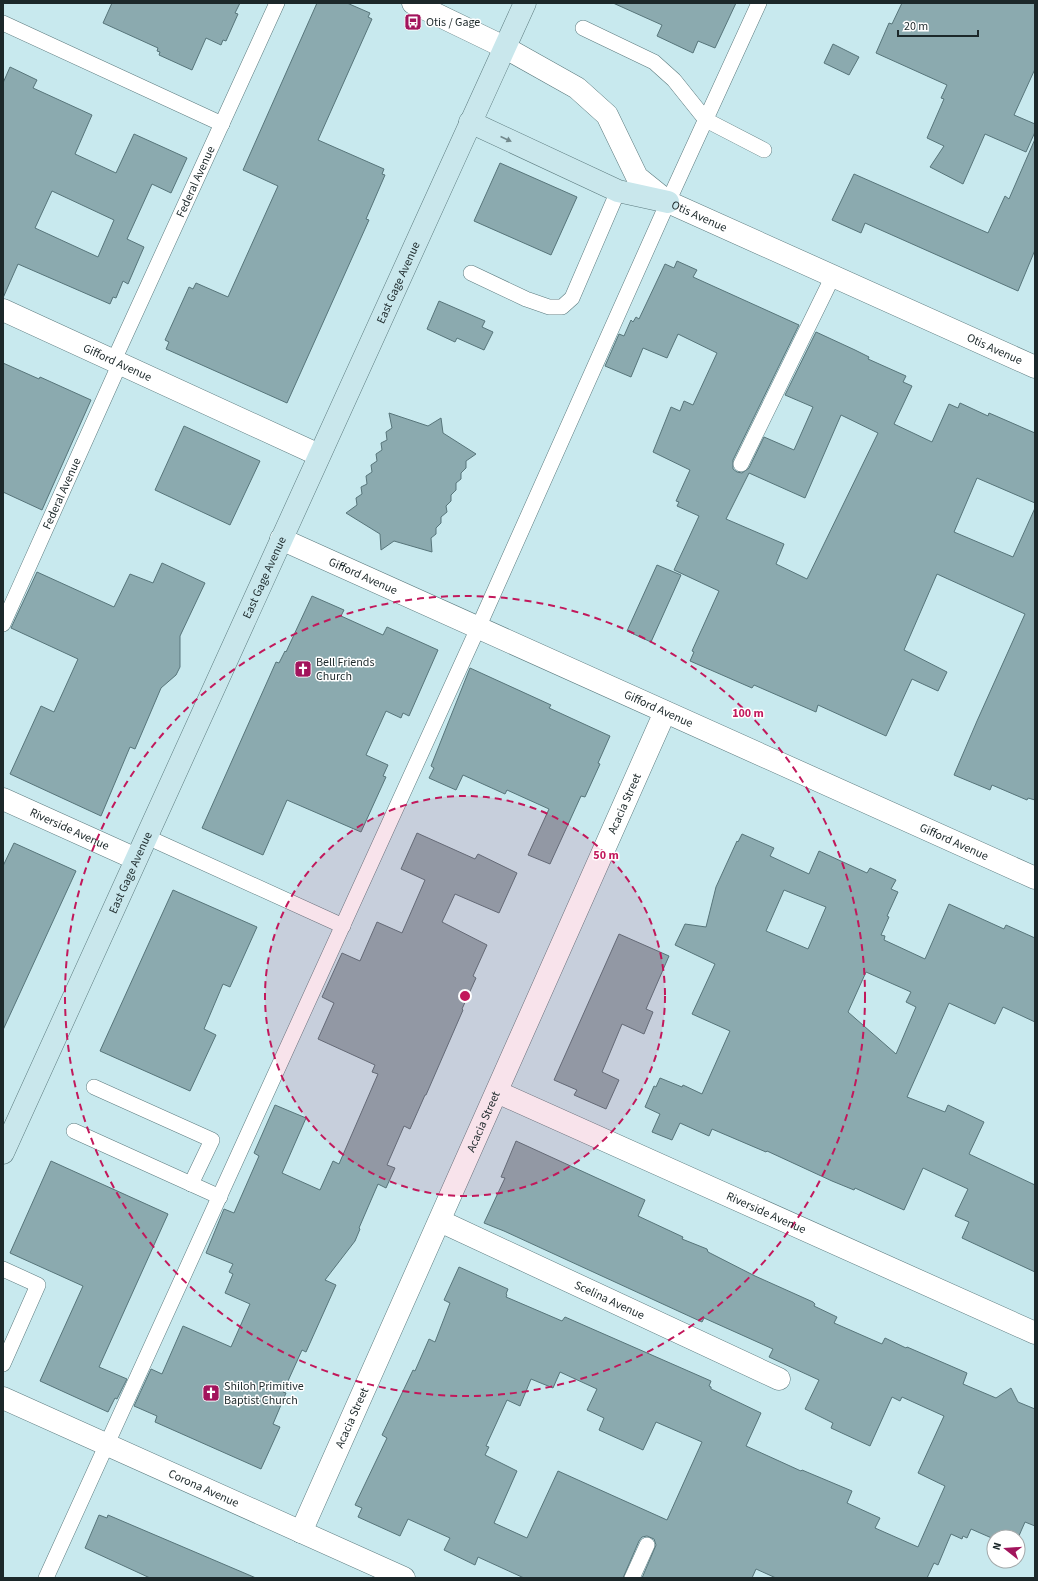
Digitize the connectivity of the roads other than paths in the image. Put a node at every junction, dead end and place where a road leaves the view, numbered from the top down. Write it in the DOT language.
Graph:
graph roads {
  1 [pos="277,3"];
  2 [pos="412,3"];
  3 [pos="525,3"];
  4 [pos="759,3"];
  5 [pos="3,23"];
  6 [pos="583,28"];
  7 [pos="504,47"];
  8 [pos="706,120"];
  9 [pos="470,122"];
  10 [pos="222,124"];
  11 [pos="764,150"];
  12 [pos="618,191"];
  13 [pos="668,202"];
  14 [pos="471,273"];
  15 [pos="833,276"];
  16 [pos="3,310"];
  17 [pos="117,362"];
  18 [pos="1035,367"];
  19 [pos="319,455"];
  20 [pos="741,464"];
  21 [pos="281,539"];
  22 [pos="3,624"];
  23 [pos="478,628"];
  24 [pos="665,712"];
  25 [pos="3,799"];
  26 [pos="146,837"];
  27 [pos="136,859"];
  28 [pos="1035,878"];
  29 [pos="343,926"];
  30 [pos="94,1087"];
  31 [pos="497,1092"];
  32 [pos="74,1131"];
  33 [pos="3,1153"];
  34 [pos="191,1184"];
  35 [pos="220,1197"];
  36 [pos="440,1221"];
  37 [pos="3,1269"];
  38 [pos="1035,1332"];
  39 [pos="3,1364"];
  40 [pos="779,1379"];
  41 [pos="3,1398"];
  42 [pos="107,1445"];
  43 [pos="301,1532"];
  44 [pos="647,1546"];
  45 [pos="46,1578"];
  46 [pos="404,1578"];
  47 [pos="632,1578"];
  1 -- 10 [label="lane, Federal Avenue"];
  2 -- 7 [label="street, Otis Avenue"];
  3 -- 7 [label="main road, East Gage Avenue"];
  4 -- 8 [label="lane"];
  5 -- 10 [label="lane"];
  6 -- 8 [label="lane"];
  7 -- 9 [label="main road, East Gage Avenue"];
  7 -- 13 [label="street, Otis Avenue"];
  8 -- 11 [label="lane"];
  8 -- 13 [label="lane"];
  9 -- 12 [label="main road, one-way"];
  9 -- 19 [label="main road, East Gage Avenue"];
  10 -- 17 [label="lane, Federal Avenue"];
  12 -- 13 [label="main road"];
  12 -- 14 [label="lane"];
  13 -- 15 [label="street, Otis Avenue"];
  13 -- 23 [label="lane"];
  15 -- 18 [label="street, Otis Avenue"];
  15 -- 20 [label="lane"];
  16 -- 17 [label="street, Gifford Avenue"];
  17 -- 19 [label="street, Gifford Avenue"];
  17 -- 22 [label="lane, Federal Avenue"];
  19 -- 21 [label="main road, East Gage Avenue"];
  21 -- 23 [label="street, Gifford Avenue"];
  21 -- 26 [label="main road, East Gage Avenue"];
  23 -- 24 [label="street, Gifford Avenue"];
  23 -- 29 [label="lane"];
  24 -- 28 [label="street, Gifford Avenue"];
  24 -- 31 [label="street, Acacia Street"];
  25 -- 27 [label="street, Riverside Avenue"];
  26 -- 27 [label="main road, East Gage Avenue"];
  26 -- 29 [label="lane"];
  27 -- 33 [label="main road, East Gage Avenue"];
  29 -- 35 [label="lane"];
  30 -- 34 [label="lane"];
  31 -- 36 [label="street, Acacia Street"];
  31 -- 38 [label="street, Riverside Avenue"];
  32 -- 34 [label="lane"];
  34 -- 35 [label="lane"];
  35 -- 42 [label="lane"];
  36 -- 40 [label="street, Scelina Avenue"];
  36 -- 43 [label="street, Acacia Street"];
  37 -- 39 [label="lane"];
  41 -- 42 [label="street, Corona Avenue"];
  42 -- 43 [label="street, Corona Avenue"];
  42 -- 45 [label="lane"];
  43 -- 46 [label="street, Corona Avenue"];
  44 -- 47 [label="lane"];
}
